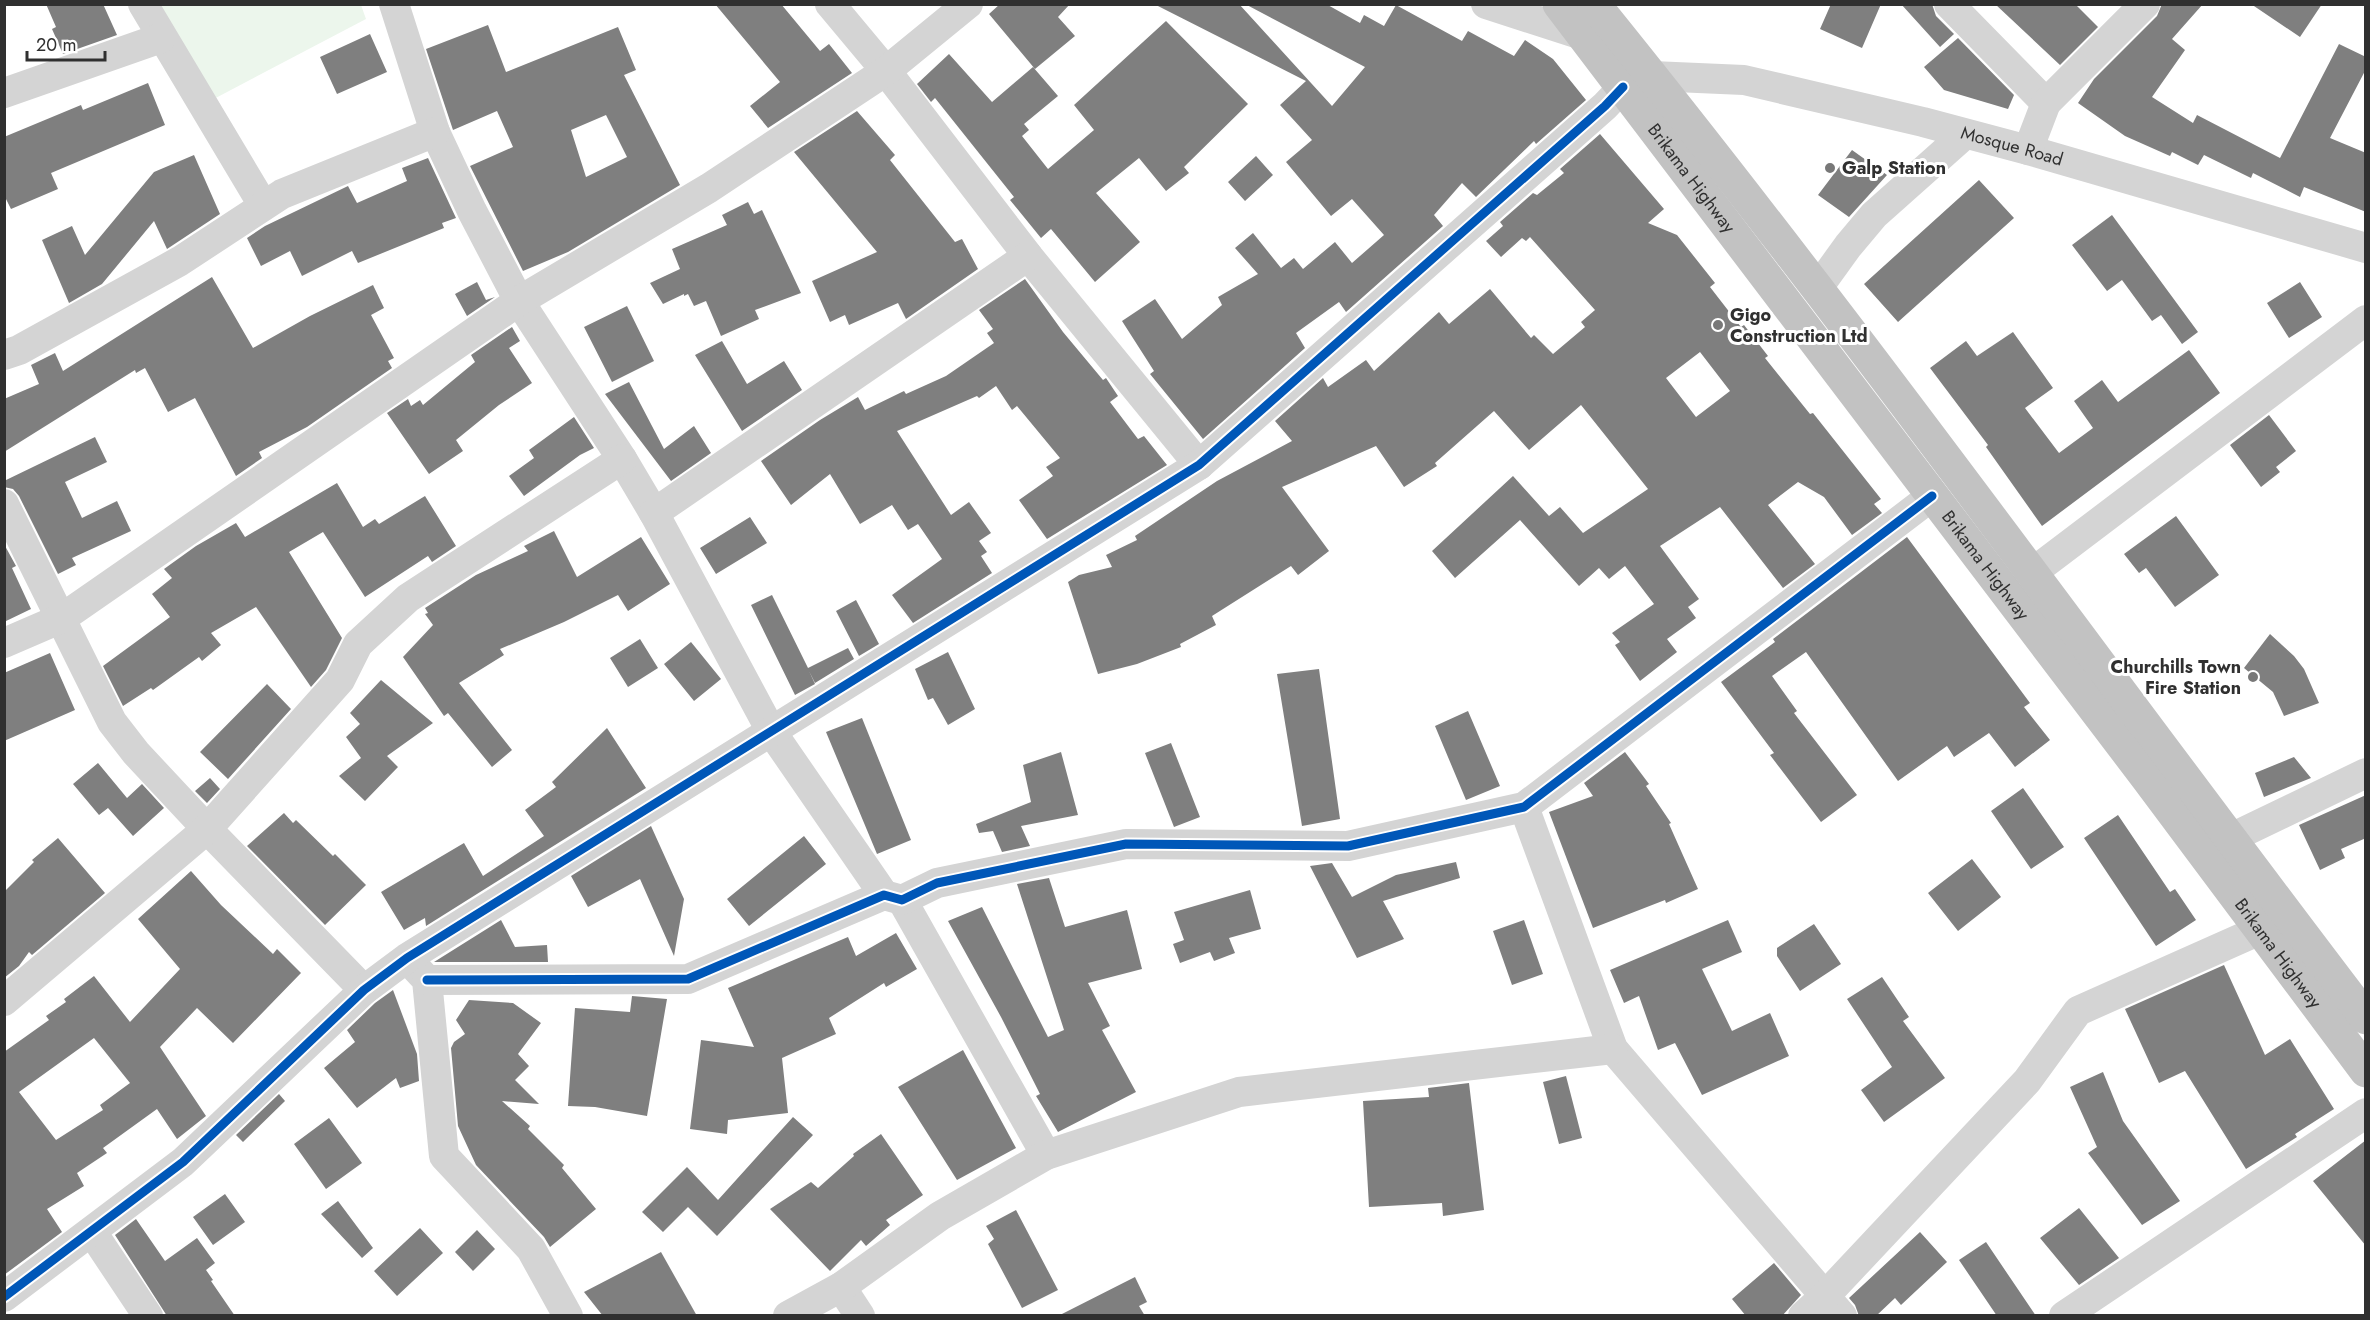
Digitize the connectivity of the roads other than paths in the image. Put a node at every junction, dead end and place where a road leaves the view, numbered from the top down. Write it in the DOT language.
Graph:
graph roads {
  1 [pos="143,4"];
  2 [pos="394,4"];
  3 [pos="830,4"];
  4 [pos="968,4"];
  5 [pos="1486,4"];
  6 [pos="1559,4"];
  7 [pos="1594,4"];
  8 [pos="1949,4"];
  9 [pos="2145,4"];
  10 [pos="1582,35"];
  11 [pos="161,38"];
  12 [pos="886,70"];
  13 [pos="1637,81"];
  14 [pos="4,93"];
  15 [pos="2046,104"];
  16 [pos="435,132"];
  17 [pos="1965,134"];
  18 [pos="2028,150"];
  19 [pos="263,205"];
  20 [pos="2366,248"];
  21 [pos="1028,256"];
  22 [pos="1796,281"];
  23 [pos="519,301"];
  24 [pos="2366,320"];
  25 [pos="4,356"];
  26 [pos="622,459"];
  27 [pos="1199,465"];
  28 [pos="1932,496"];
  29 [pos="4,504"];
  30 [pos="654,513"];
  31 [pos="2033,572"];
  32 [pos="62,618"];
  33 [pos="4,643"];
  34 [pos="771,731"];
  35 [pos="2159,770"];
  36 [pos="2366,773"];
  37 [pos="1524,807"];
  38 [pos="207,829"];
  39 [pos="2229,839"];
  40 [pos="893,897"];
  41 [pos="2260,930"];
  42 [pos="407,958"];
  43 [pos="427,980"];
  44 [pos="364,990"];
  45 [pos="4,1001"];
  46 [pos="2366,1018"];
  47 [pos="1613,1050"];
  48 [pos="2366,1071"];
  49 [pos="2366,1113"];
  50 [pos="1046,1155"];
  51 [pos="93,1232"];
  52 [pos="841,1287"];
  53 [pos="4,1297"];
  54 [pos="1834,1306"];
  55 [pos="148,1316"];
  56 [pos="568,1316"];
  57 [pos="788,1316"];
  58 [pos="860,1316"];
  59 [pos="1803,1316"];
  60 [pos="2064,1316"];
  1 -- 11 [label="street"];
  2 -- 16 [label="street"];
  3 -- 12 [label="street"];
  4 -- 12 [label="street"];
  5 -- 10 [label="street"];
  6 -- 10 [label="highway, Brikama Highway"];
  7 -- 13 [label="highway, Brikama Highway"];
  8 -- 15 [label="street"];
  9 -- 15 [label="street"];
  10 -- 13 [label="highway, Brikama Highway"];
  11 -- 14 [label="street"];
  11 -- 19 [label="street"];
  12 -- 21 [label="street"];
  12 -- 23 [label="street"];
  13 -- 17 [label="street, Mosque Road"];
  13 -- 22 [label="highway, Brikama Highway"];
  13 -- 27 [label="street"];
  15 -- 18 [label="street"];
  16 -- 19 [label="street"];
  16 -- 23 [label="street"];
  17 -- 18 [label="street, Mosque Road"];
  17 -- 22 [label="street"];
  18 -- 20 [label="street, Mosque Road"];
  19 -- 25 [label="street"];
  21 -- 27 [label="street"];
  21 -- 30 [label="street"];
  22 -- 28 [label="highway, Brikama Highway"];
  22 -- 31 [label="highway, Brikama Highway"];
  23 -- 26 [label="street"];
  23 -- 32 [label="street"];
  24 -- 31 [label="street"];
  26 -- 30 [label="street"];
  26 -- 38 [label="street"];
  27 -- 34 [label="street"];
  28 -- 35 [label="highway, Brikama Highway"];
  28 -- 37 [label="street"];
  29 -- 32 [label="street"];
  30 -- 34 [label="street"];
  31 -- 35 [label="highway, Brikama Highway"];
  32 -- 33 [label="street"];
  32 -- 38 [label="street"];
  34 -- 40 [label="street"];
  34 -- 42 [label="street"];
  35 -- 39 [label="highway, Brikama Highway"];
  35 -- 41 [label="highway, Brikama Highway"];
  36 -- 39 [label="street"];
  37 -- 40 [label="street"];
  37 -- 47 [label="street"];
  38 -- 44 [label="street"];
  38 -- 45 [label="street"];
  39 -- 46 [label="highway, Brikama Highway"];
  40 -- 43 [label="street"];
  40 -- 50 [label="street"];
  41 -- 48 [label="highway, Brikama Highway"];
  41 -- 54 [label="street"];
  42 -- 43 [label="street"];
  42 -- 44 [label="street"];
  43 -- 56 [label="street"];
  44 -- 51 [label="street"];
  47 -- 50 [label="street"];
  47 -- 54 [label="street"];
  49 -- 60 [label="street"];
  50 -- 52 [label="street"];
  51 -- 53 [label="street"];
  51 -- 55 [label="street"];
  52 -- 57 [label="street"];
  52 -- 58 [label="street"];
  54 -- 59 [label="street"];
}
